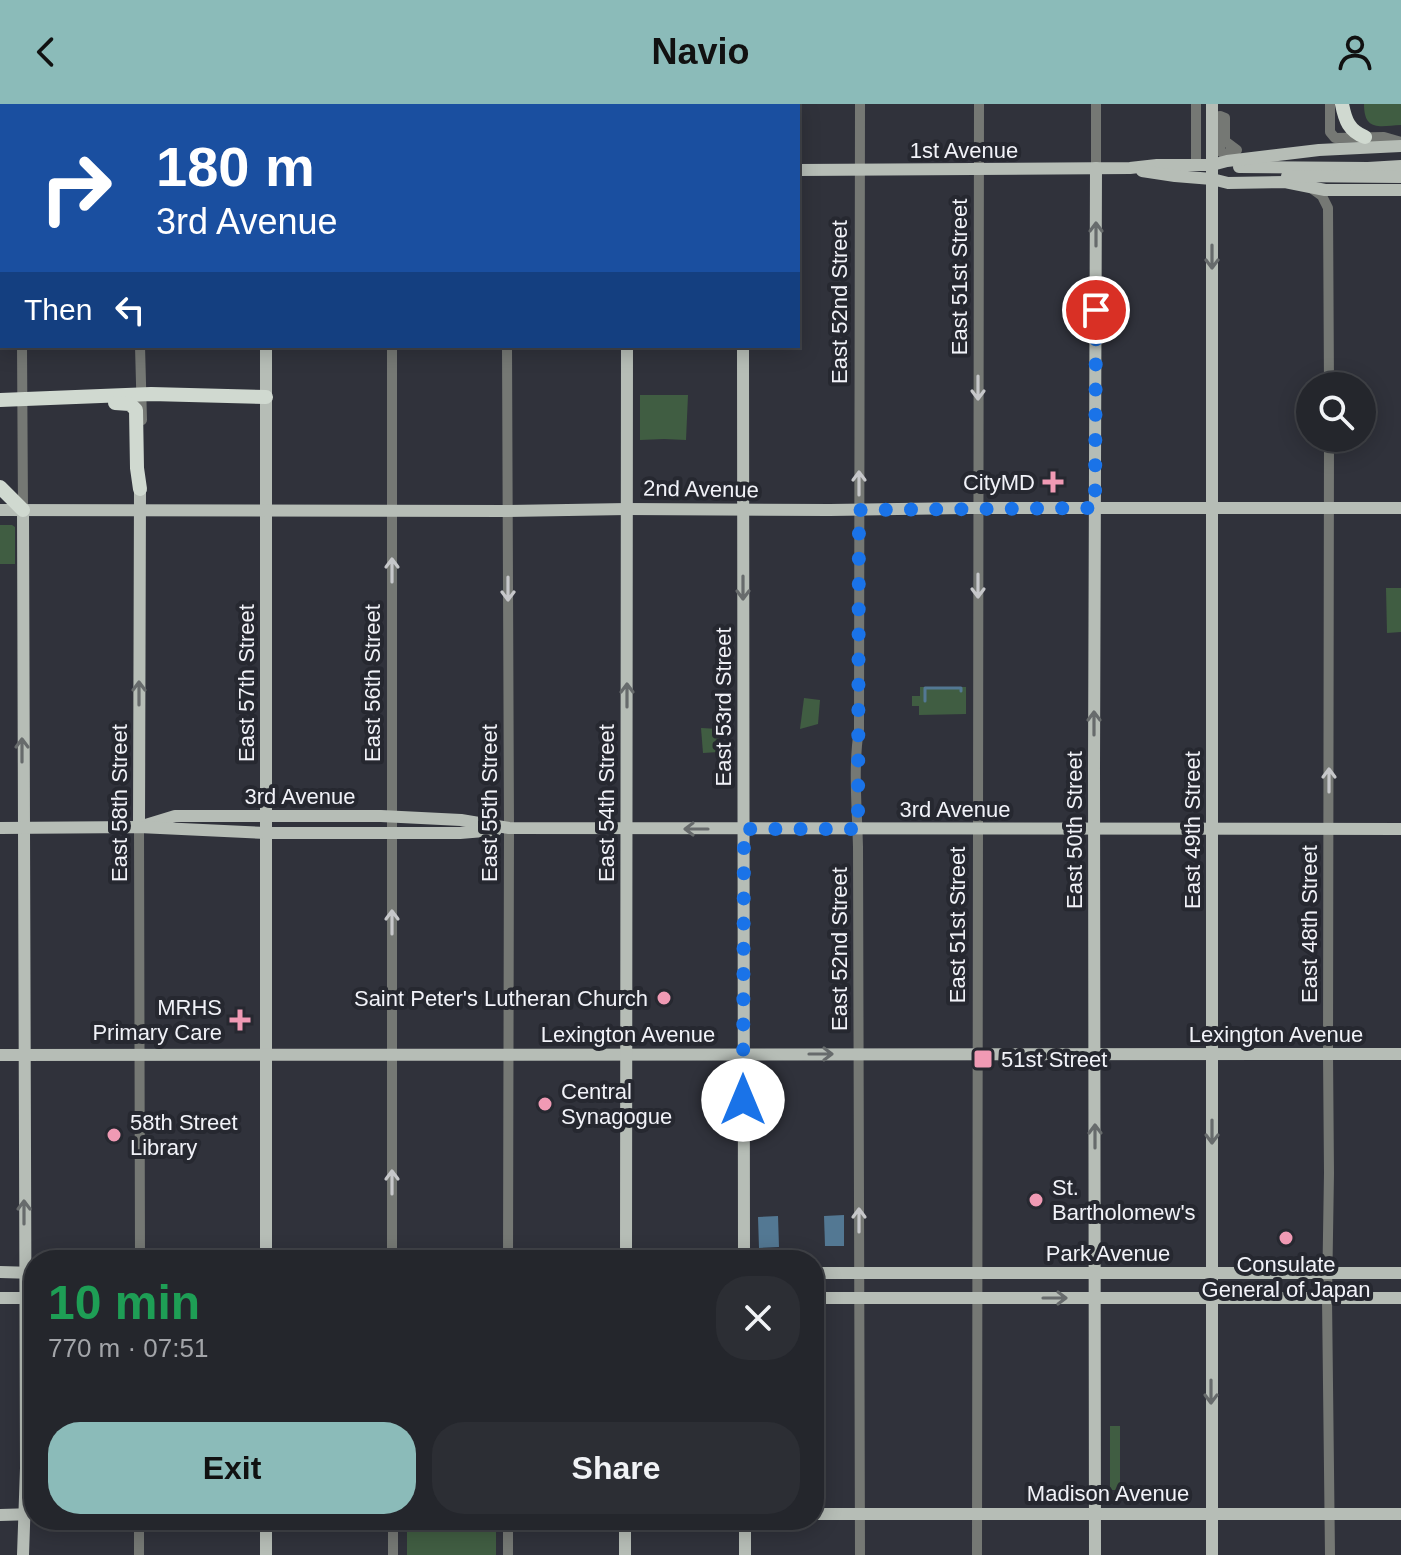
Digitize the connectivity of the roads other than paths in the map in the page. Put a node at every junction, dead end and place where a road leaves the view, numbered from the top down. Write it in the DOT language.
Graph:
graph roads {
  1 [pos="860,104"];
  2 [pos="979,104"];
  3 [pos="1096,104"];
  4 [pos="1196,104"];
  5 [pos="1212,104"];
  6 [pos="1330,104"];
  7 [pos="1342,104"];
  8 [pos="1365,137"];
  9 [pos="1401,144"];
  10 [pos="1196,165"];
  11 [pos="1212,165"];
  12 [pos="1401,166"];
  13 [pos="1096,168"];
  14 [pos="1130,168"];
  15 [pos="800,170"];
  16 [pos="861,170"];
  17 [pos="979,170"];
  18 [pos="1401,177"];
  19 [pos="1212,179"];
  20 [pos="1311,188"];
  21 [pos="1401,190"];
  22 [pos="22,348"];
  23 [pos="140,348"];
  24 [pos="266,348"];
  25 [pos="392,348"];
  26 [pos="507,348"];
  27 [pos="627,348"];
  28 [pos="743,348"];
  29 [pos="1329,372"];
  30 [pos="141,394"];
  31 [pos="73,397"];
  32 [pos="266,397"];
  33 [pos="0,400"];
  34 [pos="1329,452"];
  35 [pos="0,487"];
  36 [pos="140,489"];
  37 [pos="978,508"];
  38 [pos="1095,508"];
  39 [pos="1212,508"];
  40 [pos="1329,508"];
  41 [pos="1401,508"];
  42 [pos="139,509"];
  43 [pos="627,509"];
  44 [pos="0,510"];
  45 [pos="23,510"];
  46 [pos="266,510"];
  47 [pos="392,510"];
  48 [pos="744,510"];
  49 [pos="859,510"];
  50 [pos="507,511"];
  51 [pos="206,816"];
  52 [pos="266,816"];
  53 [pos="392,816"];
  54 [pos="139,827"];
  55 [pos="0,828"];
  56 [pos="23,828"];
  57 [pos="509,828"];
  58 [pos="625,829"];
  59 [pos="744,829"];
  60 [pos="858,829"];
  61 [pos="978,829"];
  62 [pos="1094,829"];
  63 [pos="1212,829"];
  64 [pos="1329,829"];
  65 [pos="1401,829"];
  66 [pos="237,833"];
  67 [pos="266,833"];
  68 [pos="392,833"];
  69 [pos="139,1054"];
  70 [pos="266,1054"];
  71 [pos="393,1054"];
  72 [pos="508,1054"];
  73 [pos="627,1054"];
  74 [pos="743,1054"];
  75 [pos="859,1054"];
  76 [pos="977,1054"];
  77 [pos="1095,1054"];
  78 [pos="1212,1054"];
  79 [pos="1328,1054"];
  80 [pos="1401,1054"];
  81 [pos="0,1055"];
  82 [pos="23,1055"];
  83 [pos="28,1250"];
  84 [pos="140,1250"];
  85 [pos="266,1250"];
  86 [pos="392,1250"];
  87 [pos="508,1250"];
  88 [pos="626,1250"];
  89 [pos="744,1250"];
  90 [pos="0,1272"];
  91 [pos="24,1272"];
  92 [pos="824,1273"];
  93 [pos="859,1273"];
  94 [pos="977,1273"];
  95 [pos="1095,1273"];
  96 [pos="1211,1273"];
  97 [pos="1327,1273"];
  98 [pos="1401,1273"];
  99 [pos="0,1298"];
  100 [pos="24,1298"];
  101 [pos="824,1298"];
  102 [pos="859,1298"];
  103 [pos="977,1298"];
  104 [pos="1095,1298"];
  105 [pos="1211,1298"];
  106 [pos="1327,1298"];
  107 [pos="1401,1298"];
  108 [pos="977,1513"];
  109 [pos="1095,1513"];
  110 [pos="24,1514"];
  111 [pos="824,1514"];
  112 [pos="861,1514"];
  113 [pos="1212,1514"];
  114 [pos="1330,1514"];
  115 [pos="1401,1514"];
  116 [pos="0,1515"];
  117 [pos="27,1530"];
  118 [pos="139,1530"];
  119 [pos="266,1530"];
  120 [pos="393,1530"];
  121 [pos="508,1530"];
  122 [pos="625,1530"];
  123 [pos="745,1530"];
  124 [pos="23,1555"];
  125 [pos="139,1555"];
  126 [pos="266,1555"];
  127 [pos="393,1555"];
  128 [pos="508,1555"];
  129 [pos="625,1555"];
  130 [pos="745,1555"];
  131 [pos="860,1555"];
  132 [pos="977,1555"];
  133 [pos="1095,1555"];
  134 [pos="1212,1555"];
  135 [pos="1330,1555"];
  1 -- 16 [label="street, East 52nd Street"];
  2 -- 17 [label="street, East 51st Street"];
  3 -- 13 [label="street, East 50th Street"];
  4 -- 10 [label="street"];
  5 -- 11 [label="main road, East 49th Street"];
  6 -- 8 [label="street"];
  7 -- 8 [label="highway"];
  8 -- 9 [label="street"];
  9 -- 11 [label="main road, 1st Avenue"];
  10 -- 11 [label="main road, 1st Avenue"];
  10 -- 14 [label="main road, 1st Avenue"];
  11 -- 12 [label="main road"];
  11 -- 19 [label="main road, East 49th Street"];
  13 -- 14 [label="main road, 1st Avenue"];
  13 -- 17 [label="main road, 1st Avenue"];
  38 -- 13 [label="main road, East 50th Street, one-way"];
  14 -- 19 [label="main road, 1st Avenue"];
  15 -- 16 [label="main road, 1st Avenue"];
  16 -- 17 [label="main road, 1st Avenue"];
  49 -- 16 [label="street, East 52nd Street, one-way"];
  17 -- 37 [label="street, East 51st Street, one-way"];
  18 -- 19 [label="main road"];
  19 -- 20 [label="main road, 1st Avenue"];
  19 -- 39 [label="main road, East 49th Street, one-way"];
  20 -- 21 [label="main road, 1st Avenue"];
  20 -- 29 [label="street"];
  22 -- 45 [label="street"];
  23 -- 30 [label="street, East 58th Street"];
  24 -- 32 [label="main road, East 57th Street"];
  25 -- 47 [label="street, East 56th Street"];
  26 -- 50 [label="street, East 55th Street"];
  27 -- 43 [label="main road, East 54th Street"];
  28 -- 48 [label="main road, East 53rd Street"];
  30 -- 31 [label="highway"];
  30 -- 32 [label="highway"];
  30 -- 36 [label="street, East 58th Street"];
  31 -- 33 [label="highway"];
  31 -- 36 [label="highway"];
  32 -- 46 [label="main road, East 57th Street"];
  34 -- 40 [label="street, East 48th Street"];
  35 -- 45 [label="highway"];
  36 -- 42 [label="main road, East 58th Street"];
  37 -- 38 [label="main road, 2nd Avenue"];
  37 -- 49 [label="main road, 2nd Avenue"];
  37 -- 61 [label="street, East 51st Street, one-way"];
  38 -- 39 [label="main road, 2nd Avenue"];
  62 -- 38 [label="main road, East 50th Street, one-way"];
  39 -- 40 [label="main road, 2nd Avenue"];
  39 -- 63 [label="main road, East 49th Street"];
  40 -- 41 [label="main road, 2nd Avenue"];
  64 -- 40 [label="street, East 48th Street, one-way"];
  42 -- 45 [label="main road, 2nd Avenue"];
  42 -- 46 [label="main road, 2nd Avenue"];
  54 -- 42 [label="main road, East 58th Street, one-way"];
  43 -- 48 [label="main road, 2nd Avenue"];
  43 -- 50 [label="main road, 2nd Avenue"];
  58 -- 43 [label="main road, East 54th Street, one-way"];
  44 -- 45 [label="main road, 2nd Avenue"];
  56 -- 45 [label="main road, one-way"];
  46 -- 47 [label="main road, 2nd Avenue"];
  46 -- 52 [label="main road, East 57th Street"];
  47 -- 50 [label="main road, 2nd Avenue"];
  53 -- 47 [label="street, East 56th Street, one-way"];
  48 -- 49 [label="main road, 2nd Avenue"];
  48 -- 59 [label="main road, East 53rd Street, one-way"];
  49 -- 60 [label="street, East 52nd Street"];
  50 -- 57 [label="street, East 55th Street, one-way"];
  51 -- 52 [label="main road, 3rd Avenue"];
  51 -- 54 [label="main road, 3rd Avenue"];
  51 -- 66 [label="main road"];
  52 -- 53 [label="main road, 3rd Avenue"];
  52 -- 67 [label="main road, East 57th Street"];
  53 -- 57 [label="main road, 3rd Avenue"];
  53 -- 68 [label="street, East 56th Street"];
  54 -- 56 [label="main road, 3rd Avenue"];
  54 -- 66 [label="main road, 3rd Avenue"];
  54 -- 69 [label="street, East 58th Street"];
  55 -- 56 [label="main road, 3rd Avenue"];
  56 -- 82 [label="main road"];
  57 -- 58 [label="main road, 3rd Avenue"];
  57 -- 68 [label="main road, 3rd Avenue"];
  57 -- 72 [label="street, East 55th Street"];
  59 -- 58 [label="main road, 3rd Avenue, one-way"];
  58 -- 73 [label="main road, East 54th Street"];
  59 -- 60 [label="main road, 3rd Avenue"];
  59 -- 74 [label="main road, East 53rd Street"];
  60 -- 61 [label="main road, 3rd Avenue"];
  60 -- 75 [label="street, East 52nd Street"];
  61 -- 62 [label="main road, 3rd Avenue"];
  61 -- 76 [label="street, East 51st Street"];
  62 -- 63 [label="main road, 3rd Avenue"];
  62 -- 77 [label="main road, East 50th Street"];
  63 -- 64 [label="main road, 3rd Avenue"];
  63 -- 78 [label="main road, East 49th Street"];
  64 -- 65 [label="main road, 3rd Avenue"];
  64 -- 79 [label="street, East 48th Street"];
  66 -- 67 [label="main road, 3rd Avenue"];
  67 -- 68 [label="main road, 3rd Avenue"];
  67 -- 70 [label="main road, East 57th Street"];
  71 -- 68 [label="street, East 56th Street, one-way"];
  69 -- 70 [label="main road, Lexington Avenue"];
  69 -- 82 [label="main road, Lexington Avenue"];
  69 -- 84 [label="street, East 58th Street"];
  70 -- 71 [label="main road, Lexington Avenue"];
  70 -- 85 [label="main road, East 57th Street"];
  71 -- 72 [label="main road, Lexington Avenue"];
  86 -- 71 [label="street, East 56th Street, one-way"];
  72 -- 73 [label="main road, Lexington Avenue"];
  72 -- 87 [label="street, East 55th Street"];
  73 -- 74 [label="main road, Lexington Avenue"];
  73 -- 88 [label="main road, East 54th Street"];
  74 -- 75 [label="main road, Lexington Avenue, one-way"];
  74 -- 89 [label="main road, East 53rd Street"];
  75 -- 76 [label="main road, Lexington Avenue"];
  93 -- 75 [label="street, East 52nd Street, one-way"];
  76 -- 77 [label="main road, Lexington Avenue"];
  76 -- 94 [label="street, East 51st Street"];
  77 -- 78 [label="main road, Lexington Avenue"];
  95 -- 77 [label="main road, East 50th Street, one-way"];
  78 -- 79 [label="main road, Lexington Avenue"];
  78 -- 96 [label="main road, East 49th Street, one-way"];
  79 -- 80 [label="main road, Lexington Avenue"];
  79 -- 97 [label="street, East 48th Street"];
  81 -- 82 [label="main road, Lexington Avenue"];
  83 -- 82 [label="main road, one-way"];
  90 -- 91 [label="main road"];
  92 -- 93 [label="main road, Park Avenue"];
  93 -- 94 [label="main road, Park Avenue"];
  93 -- 102 [label="street, East 52nd Street"];
  94 -- 95 [label="main road, Park Avenue"];
  94 -- 103 [label="street, East 51st Street"];
  95 -- 96 [label="main road, Park Avenue"];
  95 -- 104 [label="main road, East 50th Street"];
  96 -- 97 [label="main road, Park Avenue"];
  96 -- 105 [label="main road, East 49th Street"];
  97 -- 98 [label="main road, Park Avenue"];
  97 -- 106 [label="street, East 48th Street"];
  99 -- 100 [label="main road"];
  101 -- 102 [label="main road, Park Avenue"];
  102 -- 103 [label="main road, Park Avenue"];
  102 -- 112 [label="street, East 52nd Street"];
  103 -- 104 [label="main road, Park Avenue, one-way"];
  103 -- 108 [label="street, East 51st Street"];
  104 -- 105 [label="main road, Park Avenue"];
  104 -- 109 [label="main road, East 50th Street"];
  105 -- 106 [label="main road, Park Avenue"];
  105 -- 113 [label="main road, East 49th Street, one-way"];
  106 -- 107 [label="main road, Park Avenue"];
  106 -- 114 [label="street, East 48th Street"];
  108 -- 109 [label="main road, Madison Avenue"];
  108 -- 112 [label="main road, Madison Avenue"];
  108 -- 132 [label="street, East 51st Street"];
  109 -- 113 [label="main road, Madison Avenue"];
  109 -- 133 [label="main road, East 50th Street"];
  110 -- 116 [label="main road"];
  111 -- 112 [label="main road, Madison Avenue"];
  112 -- 131 [label="street, East 52nd Street"];
  113 -- 114 [label="main road, Madison Avenue"];
  113 -- 134 [label="main road, East 49th Street"];
  114 -- 115 [label="main road, Madison Avenue"];
  114 -- 135 [label="street, East 48th Street"];
  117 -- 124 [label="main road"];
  118 -- 125 [label="street"];
  119 -- 126 [label="main road"];
  120 -- 127 [label="street"];
  121 -- 128 [label="street"];
  122 -- 129 [label="main road"];
  123 -- 130 [label="main road"];
}
